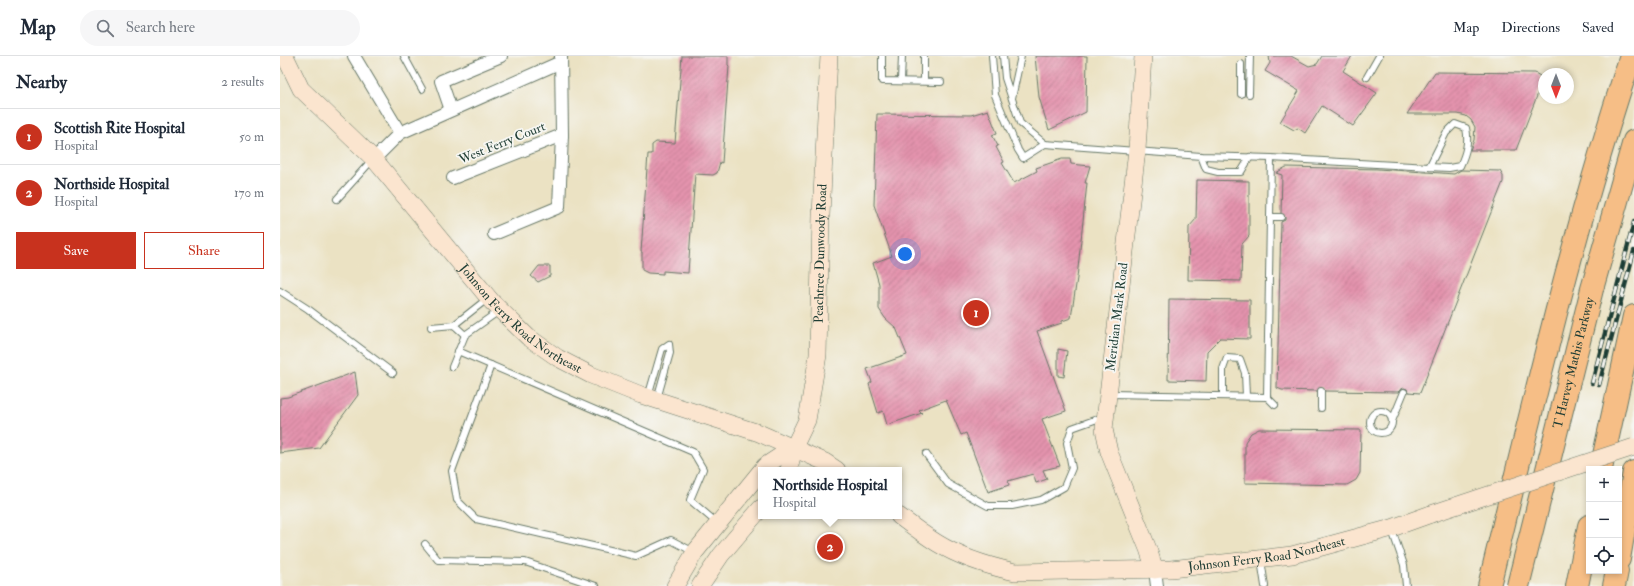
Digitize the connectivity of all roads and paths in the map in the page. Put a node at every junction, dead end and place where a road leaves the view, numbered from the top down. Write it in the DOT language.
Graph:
graph roads {
  1 [pos="285,56"];
  2 [pos="354,56"];
  3 [pos="404,56"];
  4 [pos="501,56"];
  5 [pos="829,56"];
  6 [pos="882,56"];
  7 [pos="902,56"];
  8 [pos="924,56"];
  9 [pos="992,56"];
  10 [pos="1003,56"];
  11 [pos="1021,56"];
  12 [pos="1143,56"];
  13 [pos="1250,56"];
  14 [pos="1379,56"];
  15 [pos="1631,56"];
  16 [pos="561,59"];
  17 [pos="1241,64"];
  18 [pos="1367,77"];
  19 [pos="901,81"];
  20 [pos="924,81"];
  21 [pos="941,82"];
  22 [pos="422,89"];
  23 [pos="1241,94"];
  24 [pos="1249,94"];
  25 [pos="1012,100"];
  26 [pos="451,110"];
  27 [pos="400,133"];
  28 [pos="562,135"];
  29 [pos="1634,142"];
  30 [pos="1045,144"];
  31 [pos="1137,150"];
  32 [pos="1200,156"];
  33 [pos="1250,157"];
  34 [pos="1272,158"];
  35 [pos="374,159"];
  36 [pos="1429,167"];
  37 [pos="453,178"];
  38 [pos="337,199"];
  39 [pos="1270,217"];
  40 [pos="1281,217"];
  41 [pos="494,234"];
  42 [pos="280,290"];
  43 [pos="494,304"];
  44 [pos="1634,316"];
  45 [pos="454,325"];
  46 [pos="431,327"];
  47 [pos="465,335"];
  48 [pos="458,351"];
  49 [pos="491,365"];
  50 [pos="452,367"];
  51 [pos="393,373"];
  52 [pos="1321,391"];
  53 [pos="1404,392"];
  54 [pos="1108,394"];
  55 [pos="1223,396"];
  56 [pos="1246,396"];
  57 [pos="1267,397"];
  58 [pos="652,398"];
  59 [pos="1275,405"];
  60 [pos="1321,408"];
  61 [pos="1105,417"];
  62 [pos="1392,421"];
  63 [pos="794,447"];
  64 [pos="1634,447"];
  65 [pos="926,454"];
  66 [pos="1602,466"];
  67 [pos="764,467"];
  68 [pos="790,467"];
  69 [pos="833,467"];
  70 [pos="1634,472"];
  71 [pos="758,474"];
  72 [pos="758,512"];
  73 [pos="902,518"];
  74 [pos="719,524"];
  75 [pos="1392,528"];
  76 [pos="1587,538"];
  77 [pos="1622,541"];
  78 [pos="425,544"];
  79 [pos="695,552"];
  80 [pos="1260,558"];
  81 [pos="1616,574"];
  82 [pos="1156,578"];
  83 [pos="596,586"];
  84 [pos="675,586"];
  85 [pos="700,586"];
  86 [pos="1265,586"];
  87 [pos="1406,586"];
  88 [pos="1489,586"];
  89 [pos="1518,586"];
  90 [pos="1577,586"];
  91 [pos="1614,586"];
  1 -- 35 [label="main road, Johnson Ferry Road Northeast"];
  2 -- 27 [label="street"];
  3 -- 22 [label="lane"];
  4 -- 26 [label="street"];
  5 -- 63 [label="main road, Peachtree Dunwoody Road"];
  6 -- 19 [label="lane"];
  7 -- 19 [label="lane"];
  8 -- 20 [label="lane"];
  9 -- 30 [label="lane"];
  10 -- 25 [label="lane"];
  11 -- 25 [label="lane"];
  12 -- 31 [label="main road, Meridian Mark Road"];
  13 -- 24 [label="lane"];
  14 -- 18 [label="lane"];
  15 -- 88 [label="highway"];
  16 -- 26 [label="street"];
  16 -- 28 [label="street"];
  17 -- 23 [label="lane"];
  19 -- 20 [label="lane"];
  20 -- 21 [label="lane"];
  25 -- 30 [label="lane"];
  26 -- 27 [label="street"];
  27 -- 35 [label="street"];
  28 -- 37 [label="street, West Ferry Court"];
  28 -- 41 [label="street"];
  29 -- 89 [label="highway, T Harvey Mathis Parkway"];
  30 -- 31 [label="lane"];
  31 -- 32 [label="lane"];
  31 -- 54 [label="main road, Meridian Mark Road"];
  32 -- 33 [label="lane"];
  32 -- 33 [label="lane"];
  33 -- 34 [label="lane"];
  34 -- 36 [label="lane"];
  34 -- 39 [label="lane"];
  35 -- 38 [label="lane"];
  35 -- 43 [label="main road, Johnson Ferry Road Northeast"];
  36 -- 36 [label="lane"];
  39 -- 40 [label="lane"];
  39 -- 57 [label="lane"];
  42 -- 51 [label="lane"];
  43 -- 45 [label="lane"];
  43 -- 47 [label="lane"];
  43 -- 58 [label="main road, Johnson Ferry Road Northeast"];
  44 -- 66 [label="highway"];
  45 -- 46 [label="lane"];
  45 -- 47 [label="lane"];
  47 -- 48 [label="lane"];
  48 -- 49 [label="lane"];
  48 -- 50 [label="lane"];
  49 -- 74 [label="lane"];
  49 -- 79 [label="lane"];
  52 -- 60 [label="lane"];
  53 -- 62 [label="lane"];
  54 -- 55 [label="lane"];
  54 -- 61 [label="main road, Meridian Mark Road"];
  55 -- 56 [label="lane"];
  55 -- 56 [label="lane"];
  56 -- 57 [label="lane"];
  57 -- 59 [label="lane"];
  58 -- 58 [label="lane"];
  58 -- 63 [label="main road, Johnson Ferry Road Northeast"];
  61 -- 65 [label="lane"];
  61 -- 82 [label="main road, Meridian Mark Road"];
  63 -- 67 [label="main road"];
  63 -- 68 [label="main road, Peachtree Dunwoody Road"];
  63 -- 69 [label="main road, Johnson Ferry Road Northeast"];
  64 -- 75 [label="main road, Johnson Ferry Road Northeast, bridge"];
  70 -- 77 [label="highway"];
  71 -- 74 [label="main road"];
  72 -- 85 [label="main road"];
  73 -- 82 [label="main road, Johnson Ferry Road Northeast"];
  74 -- 79 [label="main road"];
  75 -- 80 [label="main road, Johnson Ferry Road Northeast"];
  75 -- 87 [label="lane"];
  76 -- 90 [label="highway"];
  78 -- 83 [label="lane"];
  79 -- 84 [label="main road"];
  80 -- 82 [label="main road, Johnson Ferry Road Northeast"];
  80 -- 86 [label="lane"];
  81 -- 91 [label="highway"];
}
